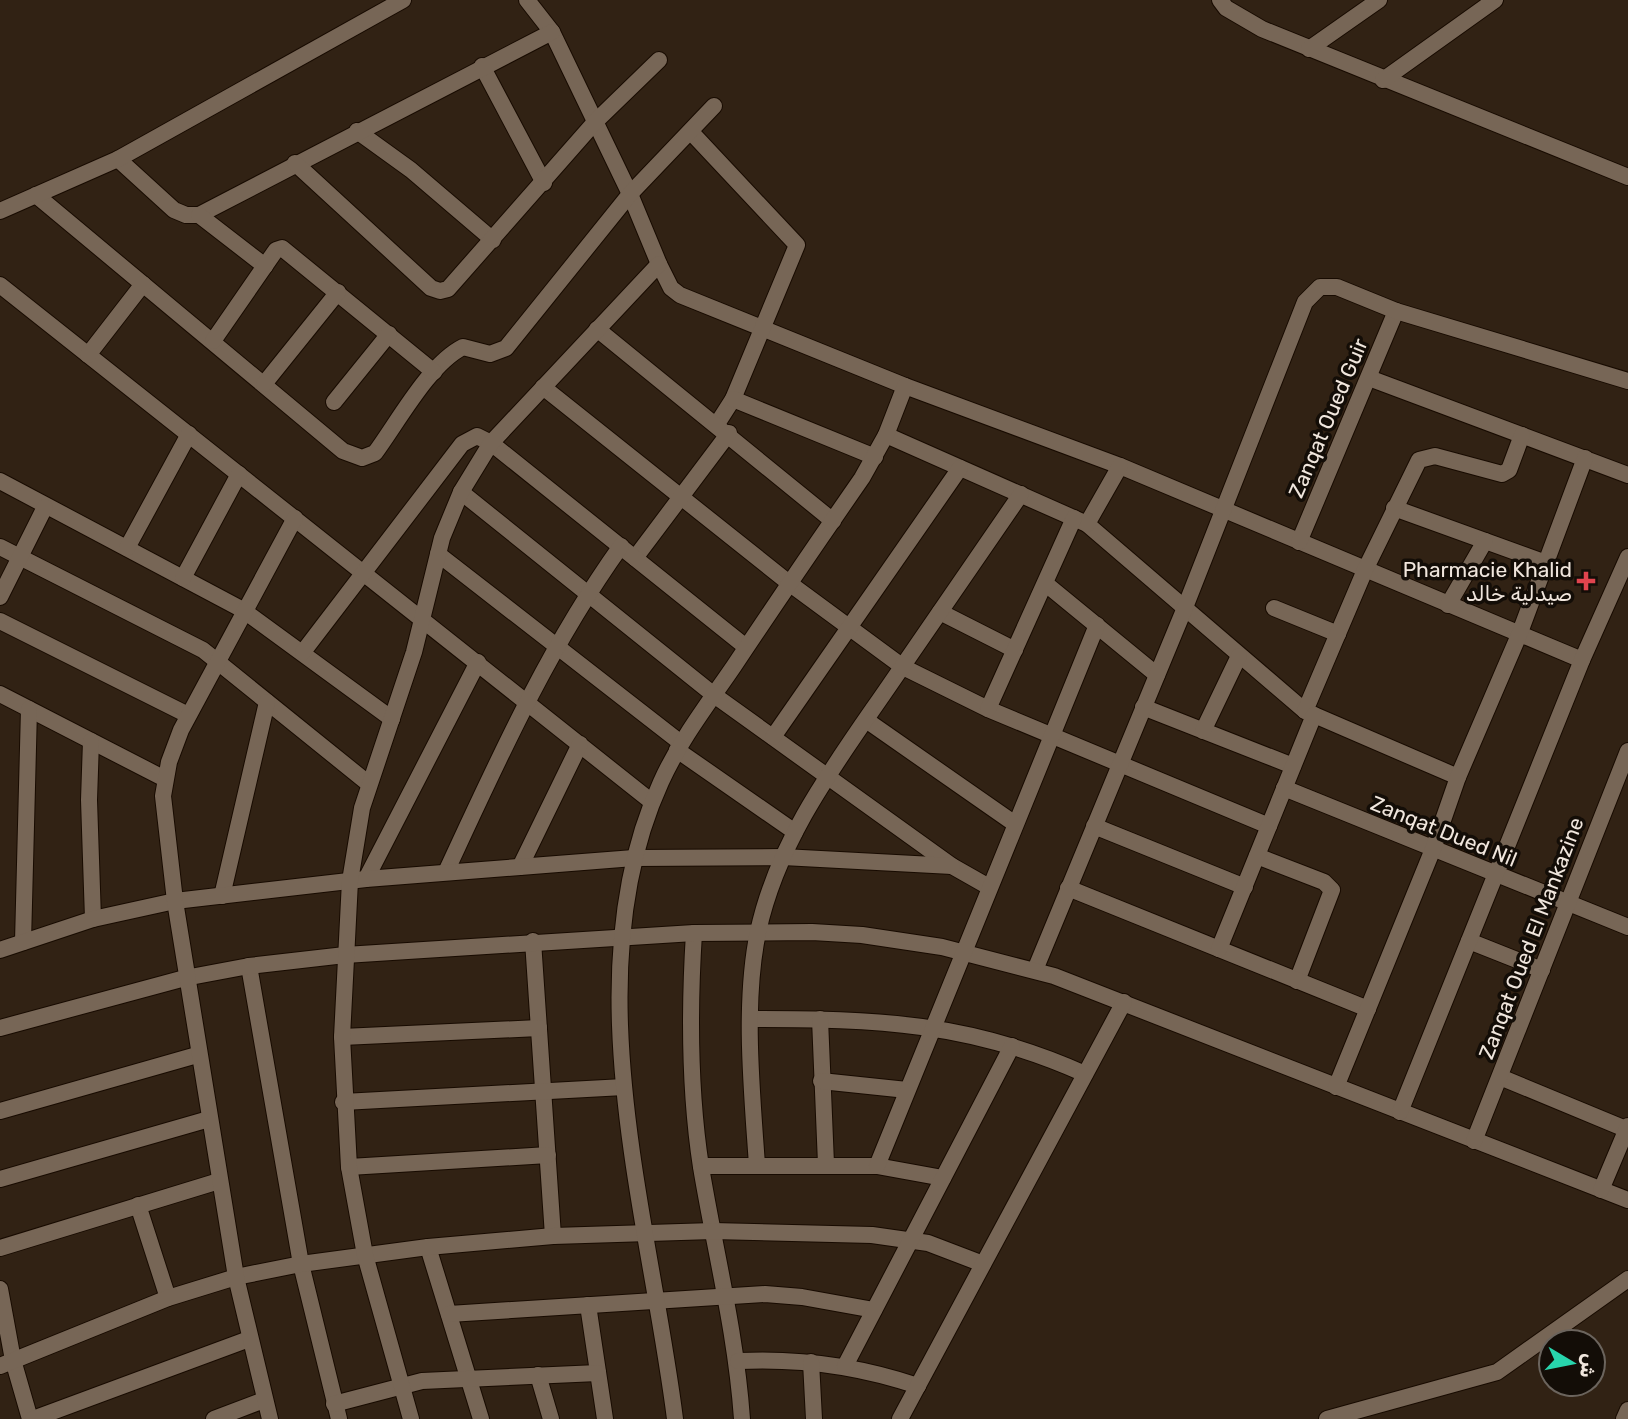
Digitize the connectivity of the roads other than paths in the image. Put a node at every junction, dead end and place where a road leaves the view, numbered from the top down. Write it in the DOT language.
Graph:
graph roads {
  1 [pos="403,0"];
  2 [pos="527,0"];
  3 [pos="1220,0"];
  4 [pos="1379,0"];
  5 [pos="1495,0"];
  6 [pos="552,32"];
  7 [pos="1309,49"];
  8 [pos="659,60"];
  9 [pos="482,66"];
  10 [pos="1383,80"];
  11 [pos="714,106"];
  12 [pos="595,122"];
  13 [pos="357,131"];
  14 [pos="691,132"];
  15 [pos="118,159"];
  16 [pos="295,163"];
  17 [pos="1628,177"];
  18 [pos="544,183"];
  19 [pos="630,194"];
  20 [pos="36,195"];
  21 [pos="0,211"];
  22 [pos="199,215"];
  23 [pos="493,240"];
  24 [pos="659,264"];
  25 [pos="265,266"];
  26 [pos="143,284"];
  27 [pos="0,285"];
  28 [pos="338,292"];
  29 [pos="1396,311"];
  30 [pos="765,328"];
  31 [pos="597,329"];
  32 [pos="389,334"];
  33 [pos="213,341"];
  34 [pos="89,355"];
  35 [pos="434,372"];
  36 [pos="1369,378"];
  37 [pos="1628,381"];
  38 [pos="264,384"];
  39 [pos="905,386"];
  40 [pos="543,387"];
  41 [pos="733,399"];
  42 [pos="334,402"];
  43 [pos="723,428"];
  44 [pos="189,434"];
  45 [pos="886,435"];
  46 [pos="1522,435"];
  47 [pos="491,443"];
  48 [pos="875,457"];
  49 [pos="1585,458"];
  50 [pos="1120,466"];
  51 [pos="960,468"];
  52 [pos="239,474"];
  53 [pos="1628,475"];
  54 [pos="0,481"];
  55 [pos="461,492"];
  56 [pos="1021,494"];
  57 [pos="681,497"];
  58 [pos="45,507"];
  59 [pos="1394,508"];
  60 [pos="1223,510"];
  61 [pos="295,518"];
  62 [pos="832,521"];
  63 [pos="1080,521"];
  64 [pos="1485,541"];
  65 [pos="1299,542"];
  66 [pos="621,546"];
  67 [pos="0,547"];
  68 [pos="127,548"];
  69 [pos="438,554"];
  70 [pos="20,557"];
  71 [pos="1628,557"];
  72 [pos="635,558"];
  73 [pos="1546,563"];
  74 [pos="1365,570"];
  75 [pos="364,572"];
  76 [pos="183,578"];
  77 [pos="789,583"];
  78 [pos="1046,584"];
  79 [pos="587,594"];
  80 [pos="0,597"];
  81 [pos="1448,605"];
  82 [pos="1274,608"];
  83 [pos="243,610"];
  84 [pos="1184,610"];
  85 [pos="940,612"];
  86 [pos="423,619"];
  87 [pos="0,621"];
  88 [pos="1097,625"];
  89 [pos="849,627"];
  90 [pos="1338,634"];
  91 [pos="1519,635"];
  92 [pos="557,646"];
  93 [pos="746,647"];
  94 [pos="1015,650"];
  95 [pos="303,652"];
  96 [pos="1239,656"];
  97 [pos="216,660"];
  98 [pos="1582,660"];
  99 [pos="478,662"];
  100 [pos="903,667"];
  101 [pos="1157,675"];
  102 [pos="0,694"];
  103 [pos="713,695"];
  104 [pos="525,701"];
  105 [pos="267,702"];
  106 [pos="1143,707"];
  107 [pos="29,709"];
  108 [pos="988,709"];
  109 [pos="1309,713"];
  110 [pos="188,715"];
  111 [pos="392,719"];
  112 [pos="866,720"];
  113 [pos="1203,731"];
  114 [pos="1051,736"];
  115 [pos="773,737"];
  116 [pos="91,741"];
  117 [pos="580,744"];
  118 [pos="679,747"];
  119 [pos="1628,751"];
  120 [pos="1119,766"];
  121 [pos="1293,766"];
  122 [pos="827,777"];
  123 [pos="1458,777"];
  124 [pos="165,779"];
  125 [pos="369,785"];
  126 [pos="1284,788"];
  127 [pos="652,802"];
  128 [pos="1015,824"];
  129 [pos="1094,826"];
  130 [pos="1269,826"];
  131 [pos="795,832"];
  132 [pos="1433,849"];
  133 [pos="1257,856"];
  134 [pos="783,857"];
  135 [pos="634,858"];
  136 [pos="952,866"];
  137 [pos="520,867"];
  138 [pos="446,872"];
  139 [pos="1496,874"];
  140 [pos="358,880"];
  141 [pos="989,887"];
  142 [pos="1244,887"];
  143 [pos="1068,888"];
  144 [pos="222,896"];
  145 [pos="175,901"];
  146 [pos="1568,903"];
  147 [pos="93,919"];
  148 [pos="1628,927"];
  149 [pos="758,931"];
  150 [pos="694,933"];
  151 [pos="623,937"];
  152 [pos="1469,941"];
  153 [pos="23,942"];
  154 [pos="533,942"];
  155 [pos="1219,949"];
  156 [pos="0,950"];
  157 [pos="962,951"];
  158 [pos="345,955"];
  159 [pos="249,966"];
  160 [pos="1035,970"];
  161 [pos="1542,970"];
  162 [pos="185,978"];
  163 [pos="1297,981"];
  164 [pos="1124,1002"];
  165 [pos="1368,1009"];
  166 [pos="752,1019"];
  167 [pos="820,1019"];
  168 [pos="932,1027"];
  169 [pos="0,1028"];
  170 [pos="539,1028"];
  171 [pos="342,1037"];
  172 [pos="1012,1046"];
  173 [pos="197,1055"];
  174 [pos="1085,1074"];
  175 [pos="1500,1077"];
  176 [pos="821,1081"];
  177 [pos="624,1087"];
  178 [pos="1336,1087"];
  179 [pos="907,1090"];
  180 [pos="543,1091"];
  181 [pos="343,1102"];
  182 [pos="0,1111"];
  183 [pos="1400,1112"];
  184 [pos="209,1119"];
  185 [pos="1628,1128"];
  186 [pos="1474,1141"];
  187 [pos="548,1156"];
  188 [pos="826,1164"];
  189 [pos="757,1165"];
  190 [pos="701,1166"];
  191 [pos="877,1166"];
  192 [pos="349,1167"];
  193 [pos="943,1178"];
  194 [pos="0,1179"];
  195 [pos="219,1181"];
  196 [pos="1601,1190"];
  197 [pos="1628,1200"];
  198 [pos="138,1205"];
  199 [pos="713,1231"];
  200 [pos="643,1233"];
  201 [pos="553,1237"];
  202 [pos="911,1238"];
  203 [pos="428,1247"];
  204 [pos="0,1248"];
  205 [pos="365,1255"];
  206 [pos="301,1264"];
  207 [pos="983,1264"];
  208 [pos="236,1277"];
  209 [pos="1628,1279"];
  210 [pos="0,1289"];
  211 [pos="727,1295"];
  212 [pos="168,1298"];
  213 [pos="656,1300"];
  214 [pos="588,1305"];
  215 [pos="874,1310"];
  216 [pos="449,1314"];
  217 [pos="249,1339"];
  218 [pos="738,1361"];
  219 [pos="811,1362"];
  220 [pos="6,1363"];
  221 [pos="845,1366"];
  222 [pos="598,1373"];
  223 [pos="538,1376"];
  224 [pos="468,1378"];
  225 [pos="400,1384"];
  226 [pos="918,1385"];
  227 [pos="264,1400"];
  228 [pos="1628,1410"];
  229 [pos="337,1412"];
  230 [pos="32,1419"];
  231 [pos="214,1419"];
  232 [pos="270,1419"];
  233 [pos="411,1419"];
  234 [pos="481,1419"];
  235 [pos="551,1419"];
  236 [pos="605,1419"];
  237 [pos="675,1419"];
  238 [pos="742,1419"];
  239 [pos="814,1419"];
  240 [pos="900,1419"];
  241 [pos="1326,1419"];
  242 [pos="1624,1419"];
  1 -- 15 [label="street"];
  2 -- 6 [label="street"];
  3 -- 7 [label="street"];
  4 -- 7 [label="street"];
  5 -- 10 [label="street"];
  6 -- 9 [label="street"];
  6 -- 12 [label="street"];
  7 -- 10 [label="street"];
  8 -- 12 [label="street"];
  9 -- 13 [label="street"];
  9 -- 18 [label="street"];
  10 -- 17 [label="street"];
  11 -- 14 [label="street"];
  12 -- 18 [label="street"];
  12 -- 19 [label="street"];
  13 -- 16 [label="street"];
  13 -- 23 [label="street"];
  14 -- 19 [label="street"];
  14 -- 30 [label="street"];
  15 -- 20 [label="street"];
  15 -- 22 [label="street"];
  16 -- 22 [label="street"];
  16 -- 23 [label="street"];
  18 -- 23 [label="street"];
  19 -- 24 [label="street"];
  19 -- 35 [label="street"];
  20 -- 21 [label="street"];
  20 -- 26 [label="street"];
  22 -- 25 [label="street"];
  24 -- 30 [label="street"];
  24 -- 31 [label="street"];
  25 -- 28 [label="street"];
  25 -- 33 [label="street"];
  26 -- 33 [label="street"];
  26 -- 34 [label="street"];
  27 -- 34 [label="street"];
  28 -- 32 [label="street"];
  28 -- 38 [label="street"];
  29 -- 36 [label="street, Zanqat Oued Guir"];
  29 -- 37 [label="street"];
  29 -- 60 [label="street"];
  30 -- 39 [label="street"];
  30 -- 41 [label="street"];
  31 -- 40 [label="street"];
  31 -- 43 [label="street"];
  32 -- 35 [label="street"];
  32 -- 42 [label="street"];
  33 -- 38 [label="street"];
  34 -- 44 [label="street"];
  35 -- 38 [label="street"];
  36 -- 46 [label="street"];
  36 -- 65 [label="street, Zanqat Oued Guir"];
  39 -- 45 [label="street"];
  39 -- 50 [label="street"];
  40 -- 47 [label="street"];
  40 -- 57 [label="street"];
  41 -- 43 [label="street"];
  41 -- 48 [label="street"];
  43 -- 57 [label="street"];
  43 -- 62 [label="street"];
  44 -- 52 [label="street"];
  44 -- 68 [label="street"];
  45 -- 48 [label="street"];
  45 -- 51 [label="street"];
  46 -- 49 [label="street"];
  46 -- 59 [label="street"];
  47 -- 55 [label="street"];
  47 -- 66 [label="street"];
  47 -- 75 [label="street"];
  48 -- 62 [label="street"];
  49 -- 53 [label="street"];
  49 -- 73 [label="street"];
  50 -- 60 [label="street"];
  50 -- 63 [label="street"];
  51 -- 56 [label="street"];
  51 -- 89 [label="street"];
  52 -- 61 [label="street"];
  52 -- 76 [label="street"];
  54 -- 58 [label="street"];
  55 -- 69 [label="street"];
  55 -- 79 [label="street"];
  56 -- 63 [label="street"];
  56 -- 85 [label="street"];
  57 -- 72 [label="street"];
  57 -- 77 [label="street"];
  58 -- 68 [label="street"];
  58 -- 70 [label="street"];
  59 -- 64 [label="street"];
  59 -- 74 [label="street"];
  60 -- 65 [label="street"];
  60 -- 84 [label="street"];
  61 -- 75 [label="street"];
  61 -- 83 [label="street"];
  62 -- 77 [label="street"];
  63 -- 78 [label="street"];
  63 -- 84 [label="street"];
  64 -- 73 [label="street"];
  64 -- 81 [label="street"];
  65 -- 74 [label="street"];
  66 -- 72 [label="street"];
  66 -- 79 [label="street"];
  67 -- 70 [label="street"];
  68 -- 76 [label="street"];
  69 -- 86 [label="street"];
  69 -- 92 [label="street"];
  70 -- 80 [label="street"];
  70 -- 97 [label="street"];
  71 -- 98 [label="street"];
  72 -- 93 [label="street"];
  73 -- 91 [label="street"];
  74 -- 81 [label="street"];
  74 -- 90 [label="street"];
  75 -- 86 [label="street"];
  75 -- 95 [label="street"];
  76 -- 83 [label="street"];
  77 -- 89 [label="street"];
  77 -- 93 [label="street"];
  78 -- 88 [label="street"];
  78 -- 94 [label="street"];
  79 -- 92 [label="street"];
  79 -- 103 [label="street"];
  81 -- 91 [label="street"];
  82 -- 90 [label="street"];
  83 -- 95 [label="street"];
  83 -- 97 [label="street"];
  84 -- 96 [label="street"];
  84 -- 101 [label="street"];
  85 -- 94 [label="street"];
  85 -- 100 [label="street"];
  86 -- 99 [label="street"];
  86 -- 111 [label="street"];
  87 -- 110 [label="street"];
  88 -- 101 [label="street"];
  88 -- 114 [label="street"];
  89 -- 100 [label="street"];
  89 -- 115 [label="street"];
  90 -- 109 [label="street"];
  91 -- 98 [label="street"];
  91 -- 123 [label="street"];
  92 -- 104 [label="street"];
  92 -- 118 [label="street"];
  93 -- 103 [label="street"];
  94 -- 108 [label="street"];
  95 -- 111 [label="street"];
  96 -- 109 [label="street"];
  96 -- 113 [label="street"];
  97 -- 105 [label="street"];
  97 -- 110 [label="street"];
  98 -- 139 [label="street"];
  99 -- 104 [label="street"];
  99 -- 140 [label="street"];
  100 -- 108 [label="street"];
  100 -- 112 [label="street"];
  101 -- 106 [label="street"];
  102 -- 107 [label="street"];
  103 -- 115 [label="street"];
  103 -- 118 [label="street"];
  104 -- 117 [label="street"];
  104 -- 138 [label="street"];
  105 -- 125 [label="street"];
  105 -- 144 [label="street"];
  106 -- 113 [label="street"];
  106 -- 120 [label="street"];
  107 -- 116 [label="street"];
  107 -- 153 [label="street"];
  108 -- 114 [label="street"];
  109 -- 121 [label="street"];
  109 -- 123 [label="street"];
  110 -- 124 [label="street"];
  111 -- 125 [label="street"];
  112 -- 122 [label="street"];
  112 -- 128 [label="street"];
  113 -- 121 [label="street"];
  114 -- 120 [label="street"];
  114 -- 128 [label="street"];
  115 -- 122 [label="street"];
  116 -- 124 [label="street"];
  116 -- 147 [label="street"];
  117 -- 127 [label="street"];
  117 -- 137 [label="street"];
  118 -- 127 [label="street"];
  118 -- 131 [label="street"];
  119 -- 146 [label="street, Zanqat Oued El Mankazine"];
  120 -- 129 [label="street"];
  120 -- 130 [label="street"];
  121 -- 126 [label="street"];
  122 -- 131 [label="street"];
  122 -- 136 [label="street"];
  123 -- 132 [label="street"];
  124 -- 145 [label="street"];
  125 -- 140 [label="street"];
  126 -- 130 [label="street"];
  126 -- 132 [label="street, Zanqat Dued Nil"];
  127 -- 135 [label="street"];
  128 -- 141 [label="street"];
  129 -- 142 [label="street"];
  129 -- 143 [label="street"];
  130 -- 133 [label="street"];
  131 -- 134 [label="street"];
  132 -- 139 [label="street, Zanqat Dued Nil"];
  132 -- 165 [label="street"];
  133 -- 142 [label="street"];
  133 -- 163 [label="street"];
  134 -- 135 [label="street"];
  134 -- 136 [label="street"];
  134 -- 149 [label="street"];
  135 -- 137 [label="street"];
  135 -- 151 [label="street"];
  136 -- 141 [label="street"];
  137 -- 138 [label="street"];
  138 -- 140 [label="street"];
  139 -- 146 [label="street, Zanqat Dued Nil"];
  139 -- 152 [label="street"];
  140 -- 144 [label="street"];
  140 -- 158 [label="street"];
  141 -- 157 [label="street"];
  142 -- 155 [label="street"];
  143 -- 155 [label="street"];
  143 -- 160 [label="street"];
  144 -- 145 [label="street"];
  145 -- 147 [label="street"];
  145 -- 162 [label="street"];
  146 -- 148 [label="street, Zanqat Dued Nil"];
  146 -- 161 [label="street, Zanqat Oued El Mankazine"];
  147 -- 153 [label="street"];
  149 -- 150 [label="street"];
  149 -- 157 [label="street"];
  149 -- 166 [label="street"];
  150 -- 151 [label="street"];
  150 -- 190 [label="street"];
  151 -- 154 [label="street"];
  151 -- 177 [label="street"];
  152 -- 161 [label="street"];
  152 -- 183 [label="street"];
  153 -- 156 [label="street"];
  154 -- 158 [label="street"];
  154 -- 170 [label="street"];
  155 -- 163 [label="street"];
  157 -- 160 [label="street"];
  157 -- 168 [label="street"];
  158 -- 159 [label="street"];
  158 -- 171 [label="street"];
  159 -- 162 [label="street"];
  159 -- 206 [label="street"];
  160 -- 164 [label="street"];
  161 -- 175 [label="street, Zanqat Oued El Mankazine"];
  162 -- 169 [label="street"];
  162 -- 173 [label="street"];
  163 -- 165 [label="street"];
  164 -- 174 [label="street"];
  164 -- 178 [label="street"];
  165 -- 178 [label="street"];
  166 -- 167 [label="street"];
  166 -- 189 [label="street"];
  167 -- 168 [label="street"];
  167 -- 176 [label="street"];
  168 -- 172 [label="street"];
  168 -- 179 [label="street"];
  170 -- 171 [label="street"];
  170 -- 180 [label="street"];
  171 -- 181 [label="street"];
  172 -- 174 [label="street"];
  172 -- 193 [label="street"];
  173 -- 182 [label="street"];
  173 -- 184 [label="street"];
  174 -- 207 [label="street"];
  175 -- 185 [label="street"];
  175 -- 186 [label="street, Zanqat Oued El Mankazine"];
  176 -- 179 [label="street"];
  176 -- 188 [label="street"];
  177 -- 180 [label="street"];
  177 -- 200 [label="street"];
  178 -- 183 [label="street"];
  179 -- 191 [label="street"];
  180 -- 181 [label="street"];
  180 -- 187 [label="street"];
  181 -- 192 [label="street"];
  183 -- 186 [label="street"];
  184 -- 194 [label="street"];
  184 -- 195 [label="street"];
  185 -- 196 [label="street"];
  186 -- 196 [label="street"];
  187 -- 192 [label="street"];
  187 -- 201 [label="street"];
  188 -- 189 [label="street"];
  188 -- 191 [label="street"];
  189 -- 190 [label="street"];
  190 -- 199 [label="street"];
  191 -- 193 [label="street"];
  192 -- 205 [label="street"];
  193 -- 202 [label="street"];
  195 -- 198 [label="street"];
  195 -- 208 [label="street"];
  196 -- 197 [label="street"];
  198 -- 204 [label="street"];
  198 -- 212 [label="street"];
  199 -- 200 [label="street"];
  199 -- 202 [label="street"];
  199 -- 211 [label="street"];
  200 -- 201 [label="street"];
  200 -- 213 [label="street"];
  201 -- 203 [label="street"];
  202 -- 207 [label="street"];
  202 -- 215 [label="street"];
  203 -- 205 [label="street"];
  203 -- 216 [label="street"];
  205 -- 206 [label="street"];
  205 -- 225 [label="street"];
  206 -- 208 [label="street"];
  206 -- 229 [label="street"];
  207 -- 226 [label="street"];
  208 -- 212 [label="street"];
  208 -- 217 [label="street"];
  209 -- 241 [label="street"];
  210 -- 220 [label="street"];
  211 -- 213 [label="street"];
  211 -- 215 [label="street"];
  211 -- 218 [label="street"];
  212 -- 220 [label="street"];
  213 -- 214 [label="street"];
  213 -- 237 [label="street"];
  214 -- 216 [label="street"];
  214 -- 222 [label="street"];
  215 -- 221 [label="street"];
  216 -- 224 [label="street"];
  217 -- 227 [label="street"];
  217 -- 230 [label="street"];
  218 -- 219 [label="street"];
  218 -- 238 [label="street"];
  219 -- 221 [label="street"];
  219 -- 239 [label="street"];
  220 -- 230 [label="street"];
  221 -- 226 [label="street"];
  222 -- 223 [label="street"];
  222 -- 236 [label="street"];
  223 -- 224 [label="street"];
  223 -- 235 [label="street"];
  224 -- 225 [label="street"];
  224 -- 234 [label="street"];
  225 -- 229 [label="street"];
  225 -- 233 [label="street"];
  226 -- 240 [label="street"];
  227 -- 231 [label="street"];
  227 -- 232 [label="street"];
  228 -- 242 [label="street"];
}
